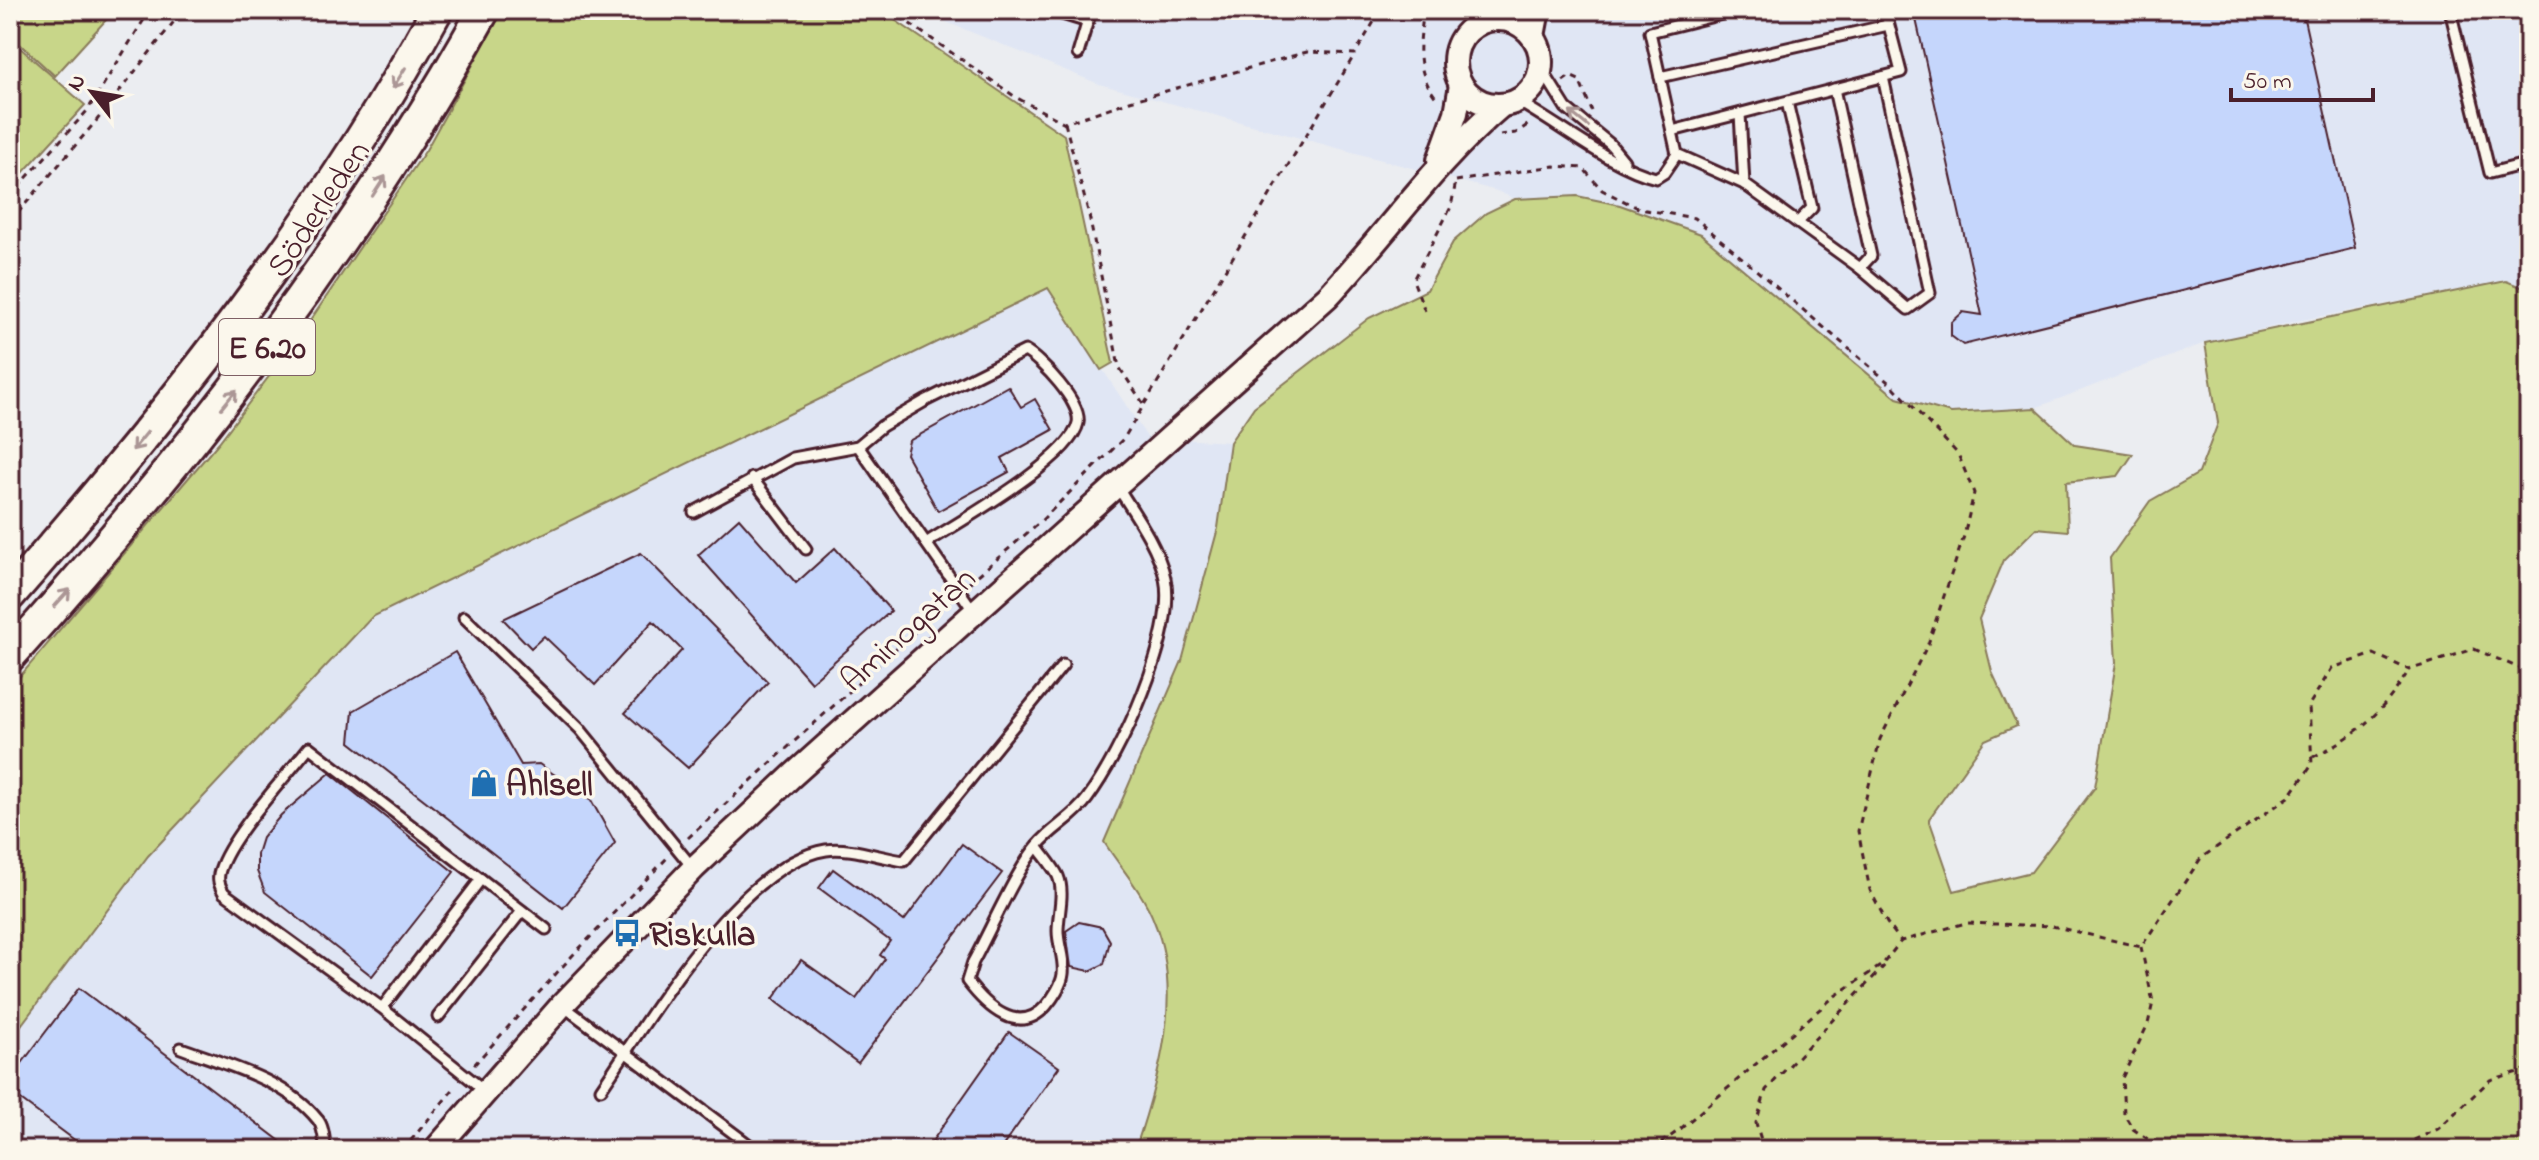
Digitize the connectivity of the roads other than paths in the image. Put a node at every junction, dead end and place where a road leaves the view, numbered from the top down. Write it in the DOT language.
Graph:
graph roads {
  1 [pos="437,10"];
  2 [pos="484,10"];
  3 [pos="1049,10"];
  4 [pos="1091,10"];
  5 [pos="1538,10"];
  6 [pos="1738,10"];
  7 [pos="1885,10"];
  8 [pos="2450,10"];
  9 [pos="1503,14"];
  10 [pos="1088,22"];
  11 [pos="1888,25"];
  12 [pos="1533,36"];
  13 [pos="1078,54"];
  14 [pos="1541,68"];
  15 [pos="1660,77"];
  16 [pos="1883,77"];
  17 [pos="1461,85"];
  18 [pos="1834,89"];
  19 [pos="1787,102"];
  20 [pos="1509,103"];
  21 [pos="1740,114"];
  22 [pos="1672,131"];
  23 [pos="1677,154"];
  24 [pos="2529,163"];
  25 [pos="1626,164"];
  26 [pos="1435,169"];
  27 [pos="1744,184"];
  28 [pos="1798,222"];
  29 [pos="1860,268"];
  30 [pos="858,446"];
  31 [pos="752,478"];
  32 [pos="1117,486"];
  33 [pos="694,512"];
  34 [pos="926,543"];
  35 [pos="806,549"];
  36 [pos="10,595"];
  37 [pos="975,613"];
  38 [pos="464,617"];
  39 [pos="10,656"];
  40 [pos="1063,665"];
  41 [pos="1037,846"];
  42 [pos="694,868"];
  43 [pos="481,879"];
  44 [pos="522,911"];
  45 [pos="546,929"];
  46 [pos="562,1005"];
  47 [pos="382,1008"];
  48 [pos="438,1017"];
  49 [pos="181,1048"];
  50 [pos="625,1055"];
  51 [pos="601,1089"];
  52 [pos="485,1091"];
  53 [pos="326,1150"];
  54 [pos="435,1150"];
  55 [pos="756,1150"];
  1 -- 36 [label="highway, Söderleden / E 6.20, one-way"];
  39 -- 2 [label="highway, Söderleden / E 6.20, one-way"];
  3 -- 10 [label="lane"];
  4 -- 10 [label="lane"];
  5 -- 12 [label="street"];
  6 -- 15 [label="lane"];
  7 -- 11 [label="lane"];
  8 -- 24 [label="lane"];
  9 -- 12 [label="street, Aminogatan"];
  9 -- 17 [label="street, Aminogatan"];
  10 -- 13 [label="lane"];
  11 -- 15 [label="lane"];
  11 -- 16 [label="lane"];
  12 -- 14 [label="street"];
  14 -- 20 [label="street, Aminogatan"];
  25 -- 14 [label="lane, one-way"];
  15 -- 22 [label="lane"];
  16 -- 18 [label="lane"];
  16 -- 29 [label="lane"];
  17 -- 20 [label="street"];
  17 -- 26 [label="street, Aminogatan"];
  18 -- 19 [label="lane"];
  18 -- 29 [label="lane"];
  19 -- 21 [label="lane"];
  19 -- 28 [label="lane"];
  20 -- 25 [label="lane"];
  20 -- 26 [label="street, Aminogatan"];
  21 -- 22 [label="lane"];
  21 -- 27 [label="lane"];
  22 -- 23 [label="lane"];
  23 -- 25 [label="lane"];
  23 -- 27 [label="lane"];
  26 -- 32 [label="street, Aminogatan"];
  27 -- 28 [label="lane"];
  28 -- 29 [label="lane"];
  30 -- 31 [label="lane"];
  30 -- 34 [label="lane"];
  30 -- 34 [label="lane"];
  31 -- 33 [label="lane"];
  31 -- 35 [label="lane"];
  32 -- 37 [label="street, Aminogatan"];
  32 -- 41 [label="lane"];
  34 -- 37 [label="lane"];
  37 -- 42 [label="street, Aminogatan"];
  38 -- 42 [label="lane"];
  40 -- 50 [label="lane"];
  41 -- 41 [label="lane"];
  42 -- 46 [label="street, Aminogatan"];
  43 -- 44 [label="lane"];
  43 -- 47 [label="lane"];
  43 -- 47 [label="lane"];
  44 -- 45 [label="lane"];
  44 -- 48 [label="lane"];
  46 -- 50 [label="lane"];
  46 -- 52 [label="street, Aminogatan"];
  47 -- 52 [label="lane"];
  49 -- 53 [label="lane"];
  50 -- 51 [label="lane"];
  50 -- 55 [label="lane"];
  52 -- 54 [label="street, Aminogatan"];
}
